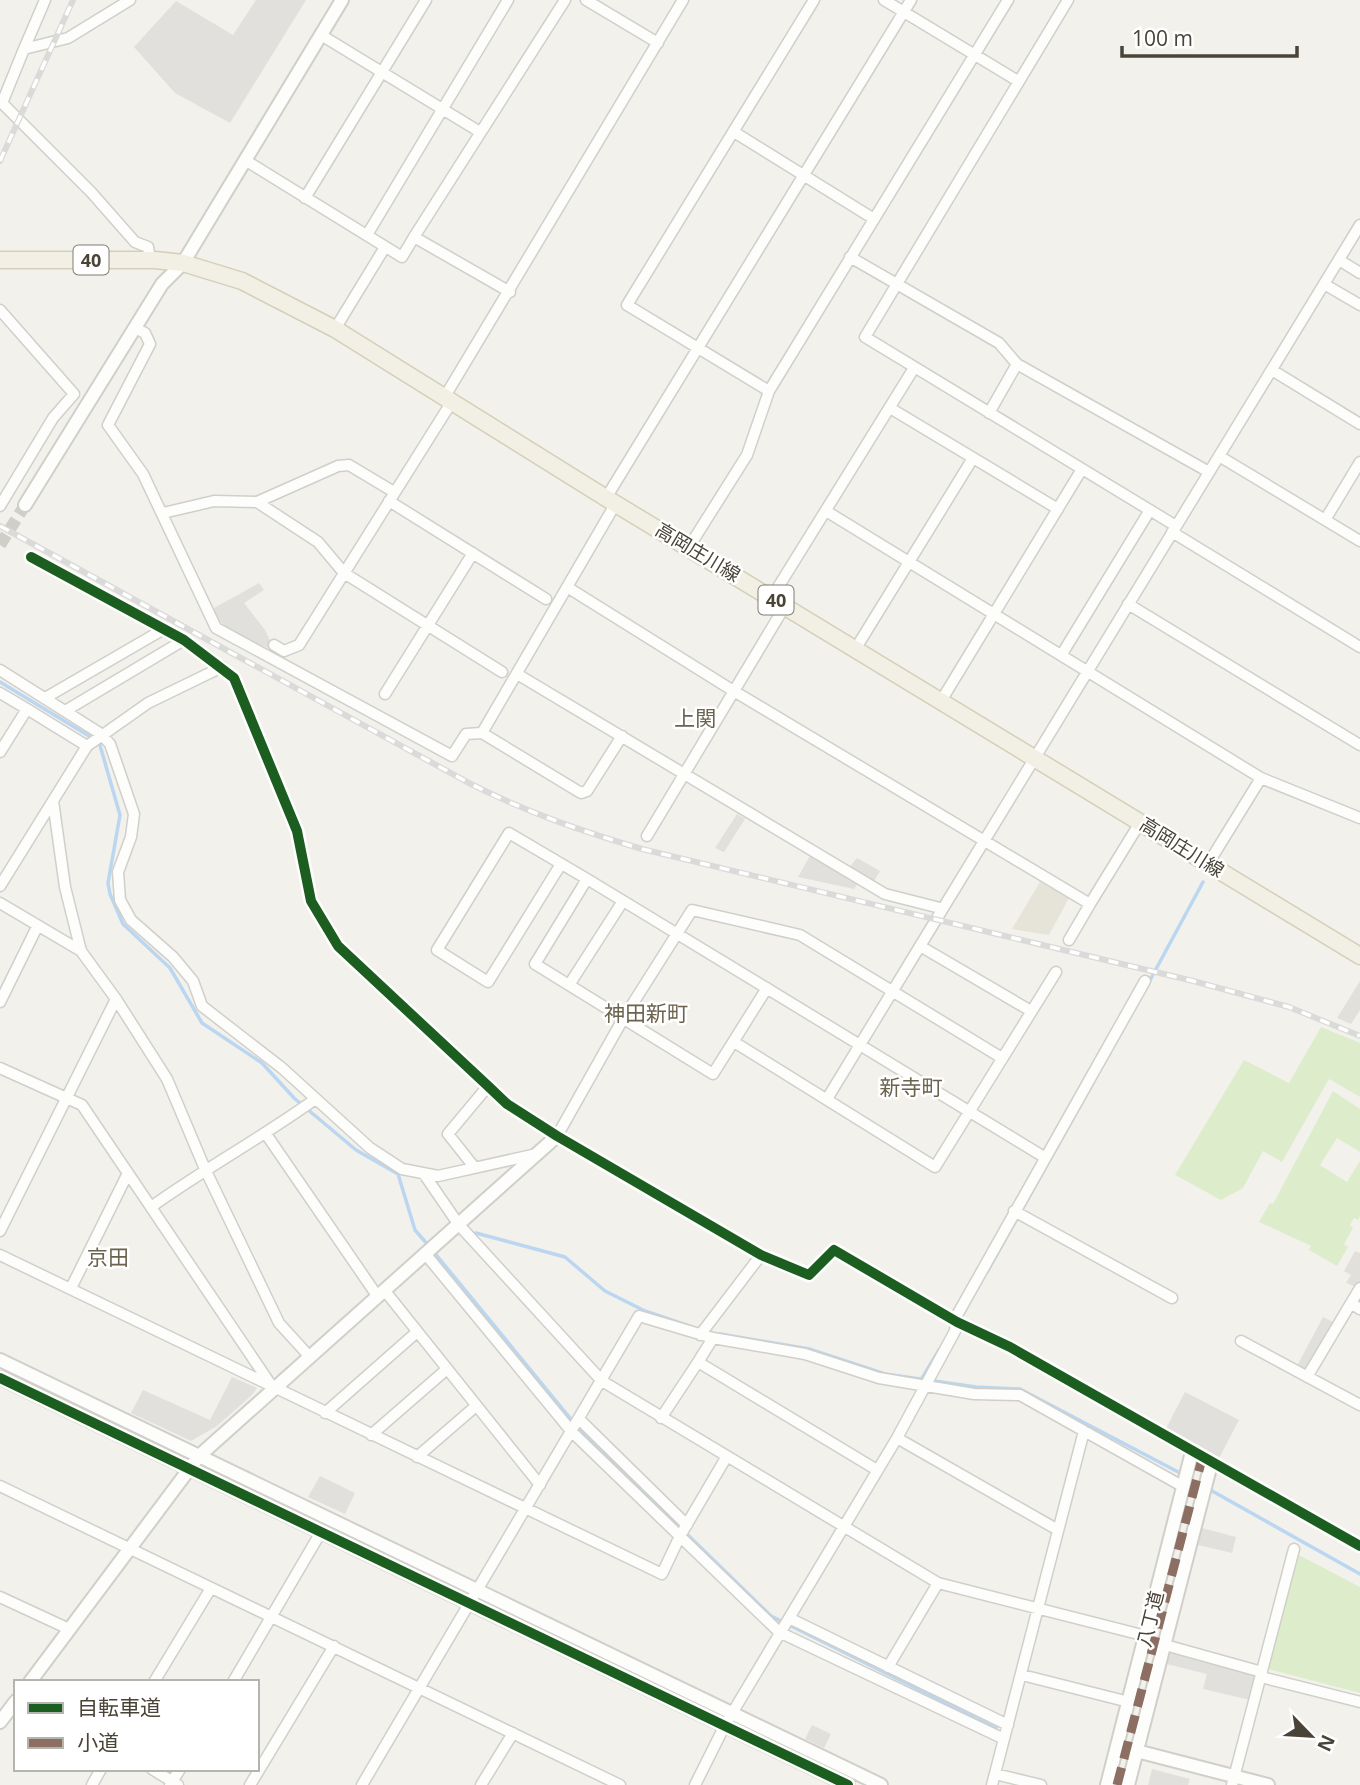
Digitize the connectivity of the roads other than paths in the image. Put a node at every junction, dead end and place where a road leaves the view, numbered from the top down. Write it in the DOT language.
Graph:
graph roads {
  1 [pos="45,0"];
  2 [pos="130,0"];
  3 [pos="342,0"];
  4 [pos="426,0"];
  5 [pos="508,0"];
  6 [pos="565,0"];
  7 [pos="586,0"];
  8 [pos="683,0"];
  9 [pos="814,0"];
  10 [pos="884,0"];
  11 [pos="911,0"];
  12 [pos="1008,0"];
  13 [pos="1068,0"];
  14 [pos="903,12"];
  15 [pos="321,35"];
  16 [pos="658,43"];
  17 [pos="24,49"];
  18 [pos="974,55"];
  19 [pos="382,73"];
  20 [pos="1018,81"];
  21 [pos="442,108"];
  22 [pos="480,132"];
  23 [pos="734,132"];
  24 [pos="245,160"];
  25 [pos="803,175"];
  26 [pos="305,198"];
  27 [pos="874,219"];
  28 [pos="1360,225"];
  29 [pos="367,235"];
  30 [pos="414,237"];
  31 [pos="385,247"];
  32 [pos="850,257"];
  33 [pos="0,260"];
  34 [pos="150,260"];
  35 [pos="1339,260"];
  36 [pos="183,264"];
  37 [pos="1360,273"];
  38 [pos="1324,284"];
  39 [pos="898,286"];
  40 [pos="510,292"];
  41 [pos="1360,306"];
  42 [pos="0,310"];
  43 [pos="135,328"];
  44 [pos="335,329"];
  45 [pos="698,348"];
  46 [pos="1017,364"];
  47 [pos="914,368"];
  48 [pos="1272,370"];
  49 [pos="769,391"];
  50 [pos="448,401"];
  51 [pos="890,408"];
  52 [pos="989,413"];
  53 [pos="1360,424"];
  54 [pos="1219,456"];
  55 [pos="973,458"];
  56 [pos="1360,462"];
  57 [pos="1082,469"];
  58 [pos="1209,472"];
  59 [pos="391,497"];
  60 [pos="611,500"];
  61 [pos="257,502"];
  62 [pos="25,505"];
  63 [pos="0,506"];
  64 [pos="1058,509"];
  65 [pos="1150,510"];
  66 [pos="827,511"];
  67 [pos="163,513"];
  68 [pos="1325,520"];
  69 [pos="1174,529"];
  70 [pos="1360,541"];
  71 [pos="689,547"];
  72 [pos="473,553"];
  73 [pos="32,557"];
  74 [pos="910,562"];
  75 [pos="344,573"];
  76 [pos="567,587"];
  77 [pos="546,599"];
  78 [pos="778,601"];
  79 [pos="1128,604"];
  80 [pos="994,615"];
  81 [pos="428,625"];
  82 [pos="164,629"];
  83 [pos="184,640"];
  84 [pos="274,645"];
  85 [pos="1360,647"];
  86 [pos="856,648"];
  87 [pos="1062,654"];
  88 [pos="222,667"];
  89 [pos="1088,669"];
  90 [pos="0,670"];
  91 [pos="502,672"];
  92 [pos="517,674"];
  93 [pos="732,690"];
  94 [pos="0,693"];
  95 [pos="385,694"];
  96 [pos="45,698"];
  97 [pos="941,701"];
  98 [pos="27,709"];
  99 [pos="65,712"];
  100 [pos="482,733"];
  101 [pos="101,734"];
  102 [pos="622,736"];
  103 [pos="88,745"];
  104 [pos="1360,745"];
  105 [pos="0,752"];
  106 [pos="1033,757"];
  107 [pos="685,774"];
  108 [pos="1261,779"];
  109 [pos="53,801"];
  110 [pos="1360,818"];
  111 [pos="1141,821"];
  112 [pos="647,836"];
  113 [pos="982,841"];
  114 [pos="561,864"];
  115 [pos="1208,864"];
  116 [pos="587,879"];
  117 [pos="0,886"];
  118 [pos="623,901"];
  119 [pos="0,903"];
  120 [pos="1090,904"];
  121 [pos="940,908"];
  122 [pos="37,927"];
  123 [pos="677,934"];
  124 [pos="1069,940"];
  125 [pos="920,946"];
  126 [pos="81,951"];
  127 [pos="1360,956"];
  128 [pos="1056,972"];
  129 [pos="1145,981"];
  130 [pos="569,985"];
  131 [pos="767,988"];
  132 [pos="893,991"];
  133 [pos="116,999"];
  134 [pos="0,1002"];
  135 [pos="1031,1011"];
  136 [pos="623,1019"];
  137 [pos="734,1042"];
  138 [pos="860,1045"];
  139 [pos="1002,1058"];
  140 [pos="0,1068"];
  141 [pos="488,1086"];
  142 [pos="66,1098"];
  143 [pos="827,1099"];
  144 [pos="314,1100"];
  145 [pos="969,1112"];
  146 [pos="266,1134"];
  147 [pos="557,1136"];
  148 [pos="537,1154"];
  149 [pos="1044,1157"];
  150 [pos="205,1168"];
  151 [pos="475,1168"];
  152 [pos="128,1173"];
  153 [pos="424,1174"];
  154 [pos="150,1207"];
  155 [pos="1014,1212"];
  156 [pos="460,1225"];
  157 [pos="0,1231"];
  158 [pos="0,1255"];
  159 [pos="427,1255"];
  160 [pos="761,1255"];
  161 [pos="71,1288"];
  162 [pos="1360,1288"];
  163 [pos="381,1294"];
  164 [pos="1172,1298"];
  165 [pos="1355,1306"];
  166 [pos="957,1322"];
  167 [pos="417,1332"];
  168 [pos="700,1335"];
  169 [pos="713,1338"];
  170 [pos="1241,1341"];
  171 [pos="309,1356"];
  172 [pos="0,1360"];
  173 [pos="698,1362"];
  174 [pos="447,1369"];
  175 [pos="0,1377"];
  176 [pos="1307,1377"];
  177 [pos="602,1381"];
  178 [pos="924,1387"];
  179 [pos="273,1389"];
  180 [pos="476,1405"];
  181 [pos="1360,1405"];
  182 [pos="325,1413"];
  183 [pos="661,1418"];
  184 [pos="580,1421"];
  185 [pos="1084,1431"];
  186 [pos="573,1432"];
  187 [pos="371,1435"];
  188 [pos="897,1438"];
  189 [pos="1192,1452"];
  190 [pos="199,1456"];
  191 [pos="417,1457"];
  192 [pos="727,1457"];
  193 [pos="1211,1464"];
  194 [pos="188,1468"];
  195 [pos="877,1471"];
  196 [pos="540,1485"];
  197 [pos="0,1486"];
  198 [pos="1182,1486"];
  199 [pos="526,1508"];
  200 [pos="687,1525"];
  201 [pos="844,1525"];
  202 [pos="1058,1530"];
  203 [pos="321,1532"];
  204 [pos="680,1536"];
  205 [pos="1360,1546"];
  206 [pos="130,1548"];
  207 [pos="1294,1549"];
  208 [pos="938,1583"];
  209 [pos="211,1588"];
  210 [pos="0,1597"];
  211 [pos="472,1597"];
  212 [pos="1040,1608"];
  213 [pos="272,1616"];
  214 [pos="789,1618"];
  215 [pos="69,1629"];
  216 [pos="780,1631"];
  217 [pos="1146,1636"];
  218 [pos="1164,1645"];
  219 [pos="334,1646"];
  220 [pos="888,1667"];
  221 [pos="1261,1674"];
  222 [pos="1022,1675"];
  223 [pos="31,1680"];
  224 [pos="155,1680"];
  225 [pos="234,1680"];
  226 [pos="419,1688"];
  227 [pos="1129,1702"];
  228 [pos="1360,1702"];
  229 [pos="14,1704"];
  230 [pos="732,1713"];
  231 [pos="0,1722"];
  232 [pos="725,1725"];
  233 [pos="1008,1725"];
  234 [pos="513,1733"];
  235 [pos="1004,1739"];
  236 [pos="1118,1745"];
  237 [pos="1136,1751"];
  238 [pos="259,1770"];
  239 [pos="155,1771"];
  240 [pos="993,1780"];
  241 [pos="1233,1781"];
  242 [pos="700,1783"];
  243 [pos="173,1784"];
  244 [pos="362,1785"];
  245 [pos="481,1785"];
  246 [pos="620,1785"];
  247 [pos="848,1785"];
  248 [pos="881,1785"];
  249 [pos="1041,1785"];
  250 [pos="1107,1785"];
  251 [pos="1128,1785"];
  252 [pos="1268,1785"];
  1 -- 17 [label="street"];
  2 -- 17 [label="street"];
  3 -- 15 [label="street"];
  4 -- 19 [label="street"];
  5 -- 21 [label="street"];
  6 -- 22 [label="street"];
  7 -- 16 [label="street"];
  8 -- 16 [label="street"];
  9 -- 23 [label="street"];
  10 -- 14 [label="street"];
  11 -- 14 [label="street"];
  12 -- 18 [label="street"];
  13 -- 20 [label="street"];
  14 -- 18 [label="street"];
  14 -- 25 [label="street"];
  15 -- 19 [label="street"];
  15 -- 24 [label="street"];
  16 -- 40 [label="street"];
  17 -- 34 [label="street"];
  18 -- 20 [label="street"];
  18 -- 27 [label="street"];
  19 -- 21 [label="street"];
  19 -- 26 [label="street"];
  20 -- 39 [label="street"];
  21 -- 22 [label="street"];
  21 -- 29 [label="street"];
  22 -- 30 [label="street"];
  23 -- 25 [label="street"];
  23 -- 45 [label="street"];
  24 -- 26 [label="street"];
  24 -- 36 [label="street"];
  25 -- 27 [label="street"];
  25 -- 45 [label="street"];
  26 -- 29 [label="street"];
  27 -- 32 [label="street"];
  28 -- 35 [label="street"];
  29 -- 31 [label="street"];
  30 -- 31 [label="street"];
  30 -- 40 [label="street"];
  31 -- 44 [label="street"];
  32 -- 39 [label="street"];
  32 -- 49 [label="street"];
  33 -- 34 [label="main road, 高岡庄川線 / 40"];
  34 -- 36 [label="main road, 高岡庄川線 / 40"];
  35 -- 37 [label="street"];
  35 -- 38 [label="street"];
  36 -- 43 [label="street"];
  36 -- 44 [label="main road, 高岡庄川線 / 40"];
  38 -- 41 [label="street"];
  38 -- 48 [label="street"];
  39 -- 46 [label="street"];
  39 -- 47 [label="street"];
  40 -- 50 [label="street"];
  42 -- 63 [label="street"];
  43 -- 62 [label="street"];
  43 -- 67 [label="street"];
  44 -- 50 [label="main road, 高岡庄川線 / 40"];
  45 -- 49 [label="street"];
  45 -- 60 [label="street"];
  46 -- 52 [label="street"];
  46 -- 58 [label="street"];
  47 -- 51 [label="street"];
  47 -- 52 [label="street"];
  48 -- 53 [label="street"];
  48 -- 54 [label="street"];
  49 -- 71 [label="street"];
  50 -- 59 [label="street"];
  50 -- 60 [label="main road, 高岡庄川線 / 40"];
  51 -- 55 [label="street"];
  51 -- 66 [label="street"];
  52 -- 57 [label="street"];
  54 -- 58 [label="street"];
  54 -- 68 [label="street"];
  55 -- 64 [label="street"];
  55 -- 74 [label="street"];
  56 -- 68 [label="street"];
  57 -- 64 [label="street"];
  57 -- 65 [label="street"];
  58 -- 69 [label="street"];
  59 -- 61 [label="street"];
  59 -- 72 [label="street"];
  59 -- 75 [label="street"];
  60 -- 71 [label="main road, 高岡庄川線 / 40"];
  60 -- 76 [label="street"];
  61 -- 67 [label="street"];
  61 -- 75 [label="street"];
  64 -- 80 [label="street"];
  65 -- 69 [label="street"];
  65 -- 87 [label="street"];
  66 -- 74 [label="street"];
  66 -- 78 [label="street"];
  67 -- 100 [label="street"];
  68 -- 70 [label="street"];
  69 -- 79 [label="street"];
  69 -- 85 [label="street"];
  71 -- 78 [label="main road, 高岡庄川線 / 40"];
  72 -- 77 [label="street"];
  72 -- 81 [label="street"];
  73 -- 82 [label="street"];
  74 -- 80 [label="street"];
  74 -- 86 [label="street"];
  75 -- 81 [label="street"];
  75 -- 84 [label="street"];
  76 -- 92 [label="street"];
  76 -- 93 [label="street"];
  78 -- 86 [label="main road, 高岡庄川線 / 40"];
  78 -- 93 [label="street"];
  79 -- 89 [label="street"];
  79 -- 104 [label="street"];
  80 -- 87 [label="street"];
  80 -- 97 [label="street"];
  81 -- 91 [label="street"];
  81 -- 95 [label="street"];
  82 -- 83 [label="street"];
  82 -- 96 [label="street"];
  83 -- 88 [label="street"];
  83 -- 99 [label="street"];
  86 -- 97 [label="main road, 高岡庄川線 / 40"];
  87 -- 89 [label="street"];
  88 -- 101 [label="street"];
  88 -- 141 [label="street"];
  89 -- 106 [label="street"];
  89 -- 108 [label="street"];
  90 -- 96 [label="street"];
  92 -- 100 [label="street"];
  92 -- 102 [label="street"];
  93 -- 107 [label="street"];
  93 -- 113 [label="street"];
  94 -- 98 [label="street"];
  96 -- 99 [label="street"];
  97 -- 106 [label="main road, 高岡庄川線 / 40"];
  98 -- 103 [label="street"];
  98 -- 105 [label="street"];
  99 -- 101 [label="street"];
  100 -- 102 [label="street"];
  101 -- 103 [label="street"];
  101 -- 144 [label="street"];
  102 -- 107 [label="street"];
  103 -- 109 [label="street"];
  106 -- 111 [label="main road, 高岡庄川線 / 40"];
  106 -- 113 [label="street"];
  107 -- 112 [label="street"];
  107 -- 121 [label="street"];
  108 -- 110 [label="street"];
  108 -- 115 [label="street"];
  109 -- 117 [label="street"];
  109 -- 126 [label="street"];
  111 -- 115 [label="main road, 高岡庄川線 / 40"];
  111 -- 120 [label="street"];
  113 -- 120 [label="street"];
  113 -- 121 [label="street"];
  114 -- 114 [label="street"];
  114 -- 116 [label="street"];
  115 -- 127 [label="main road, 高岡庄川線 / 40"];
  116 -- 118 [label="street"];
  116 -- 130 [label="street"];
  118 -- 123 [label="street"];
  118 -- 130 [label="street"];
  119 -- 122 [label="street"];
  120 -- 124 [label="street"];
  121 -- 125 [label="street"];
  122 -- 126 [label="street"];
  122 -- 134 [label="street"];
  123 -- 131 [label="street"];
  123 -- 132 [label="street"];
  123 -- 136 [label="street"];
  125 -- 132 [label="street"];
  125 -- 135 [label="street"];
  126 -- 133 [label="street"];
  128 -- 135 [label="street"];
  129 -- 149 [label="street"];
  130 -- 136 [label="street"];
  131 -- 137 [label="street"];
  131 -- 138 [label="street"];
  132 -- 138 [label="street"];
  132 -- 139 [label="street"];
  133 -- 142 [label="street"];
  133 -- 150 [label="street"];
  135 -- 139 [label="street"];
  136 -- 137 [label="street"];
  136 -- 147 [label="street"];
  137 -- 143 [label="street"];
  138 -- 143 [label="street"];
  138 -- 145 [label="street"];
  139 -- 145 [label="street"];
  140 -- 142 [label="street"];
  141 -- 147 [label="street"];
  141 -- 151 [label="street"];
  142 -- 152 [label="street"];
  142 -- 157 [label="street"];
  143 -- 145 [label="street"];
  144 -- 146 [label="street"];
  144 -- 153 [label="street"];
  145 -- 149 [label="street"];
  146 -- 150 [label="street"];
  146 -- 163 [label="street"];
  147 -- 148 [label="street"];
  147 -- 160 [label="street"];
  148 -- 151 [label="street"];
  148 -- 156 [label="street"];
  149 -- 155 [label="street"];
  150 -- 154 [label="street"];
  150 -- 171 [label="street"];
  151 -- 153 [label="street"];
  152 -- 154 [label="street"];
  152 -- 161 [label="street"];
  153 -- 156 [label="street"];
  154 -- 179 [label="street"];
  155 -- 164 [label="street"];
  155 -- 166 [label="street"];
  156 -- 159 [label="street"];
  156 -- 177 [label="street"];
  158 -- 161 [label="street"];
  159 -- 163 [label="street"];
  159 -- 186 [label="street"];
  160 -- 166 [label="street"];
  160 -- 168 [label="street"];
  161 -- 179 [label="street"];
  162 -- 165 [label="street"];
  163 -- 167 [label="street"];
  163 -- 171 [label="street"];
  165 -- 176 [label="street"];
  166 -- 178 [label="street"];
  166 -- 189 [label="street"];
  167 -- 174 [label="street"];
  167 -- 182 [label="street"];
  168 -- 169 [label="street"];
  168 -- 177 [label="street"];
  169 -- 173 [label="street"];
  169 -- 178 [label="street"];
  170 -- 176 [label="street"];
  171 -- 179 [label="street"];
  172 -- 190 [label="street"];
  173 -- 183 [label="street"];
  173 -- 195 [label="street"];
  174 -- 180 [label="street"];
  174 -- 187 [label="street"];
  175 -- 194 [label="street"];
  176 -- 181 [label="street"];
  177 -- 183 [label="street"];
  177 -- 184 [label="street"];
  178 -- 185 [label="street"];
  178 -- 188 [label="street"];
  179 -- 182 [label="street"];
  179 -- 190 [label="street"];
  180 -- 191 [label="street"];
  180 -- 196 [label="street"];
  182 -- 187 [label="street"];
  183 -- 192 [label="street"];
  184 -- 186 [label="street"];
  184 -- 200 [label="street"];
  185 -- 198 [label="street"];
  185 -- 202 [label="street"];
  186 -- 196 [label="street"];
  186 -- 204 [label="street"];
  187 -- 191 [label="street"];
  188 -- 195 [label="street"];
  188 -- 202 [label="street"];
  189 -- 193 [label="street"];
  189 -- 198 [label="street, 八丁道"];
  190 -- 194 [label="street"];
  190 -- 211 [label="street"];
  191 -- 199 [label="street"];
  192 -- 200 [label="street"];
  192 -- 201 [label="street"];
  193 -- 205 [label="street"];
  193 -- 218 [label="street, 八丁道"];
  194 -- 203 [label="street"];
  194 -- 206 [label="street"];
  195 -- 201 [label="street"];
  196 -- 199 [label="street"];
  197 -- 206 [label="street"];
  198 -- 217 [label="street, 八丁道"];
  199 -- 204 [label="street"];
  199 -- 211 [label="street"];
  200 -- 204 [label="street"];
  201 -- 208 [label="street"];
  201 -- 214 [label="street"];
  202 -- 212 [label="street"];
  203 -- 211 [label="street"];
  203 -- 213 [label="street"];
  204 -- 216 [label="street"];
  206 -- 209 [label="street"];
  206 -- 215 [label="street"];
  207 -- 221 [label="street"];
  208 -- 212 [label="street"];
  208 -- 220 [label="street"];
  209 -- 213 [label="street"];
  209 -- 224 [label="street"];
  210 -- 215 [label="street"];
  211 -- 226 [label="street"];
  211 -- 230 [label="street"];
  211 -- 232 [label="street"];
  212 -- 217 [label="street"];
  212 -- 222 [label="street"];
  213 -- 219 [label="street"];
  213 -- 225 [label="street"];
  214 -- 216 [label="street"];
  214 -- 220 [label="street"];
  215 -- 223 [label="street"];
  216 -- 230 [label="street"];
  216 -- 235 [label="street"];
  217 -- 227 [label="street, 八丁道"];
  218 -- 221 [label="street"];
  218 -- 237 [label="street, 八丁道"];
  219 -- 226 [label="street"];
  219 -- 238 [label="street"];
  220 -- 233 [label="street"];
  221 -- 228 [label="street"];
  221 -- 241 [label="street"];
  222 -- 227 [label="street"];
  222 -- 233 [label="street"];
  226 -- 234 [label="street"];
  226 -- 244 [label="street"];
  227 -- 236 [label="street, 八丁道"];
  229 -- 231 [label="street"];
  230 -- 232 [label="street"];
  230 -- 248 [label="street"];
  232 -- 242 [label="street"];
  232 -- 247 [label="street"];
  233 -- 235 [label="street"];
  234 -- 245 [label="street"];
  234 -- 246 [label="street"];
  235 -- 240 [label="street"];
  236 -- 237 [label="street"];
  236 -- 250 [label="street, 八丁道"];
  237 -- 241 [label="street"];
  237 -- 251 [label="street, 八丁道"];
  239 -- 243 [label="street"];
  240 -- 249 [label="street"];
  241 -- 252 [label="street"];
}
